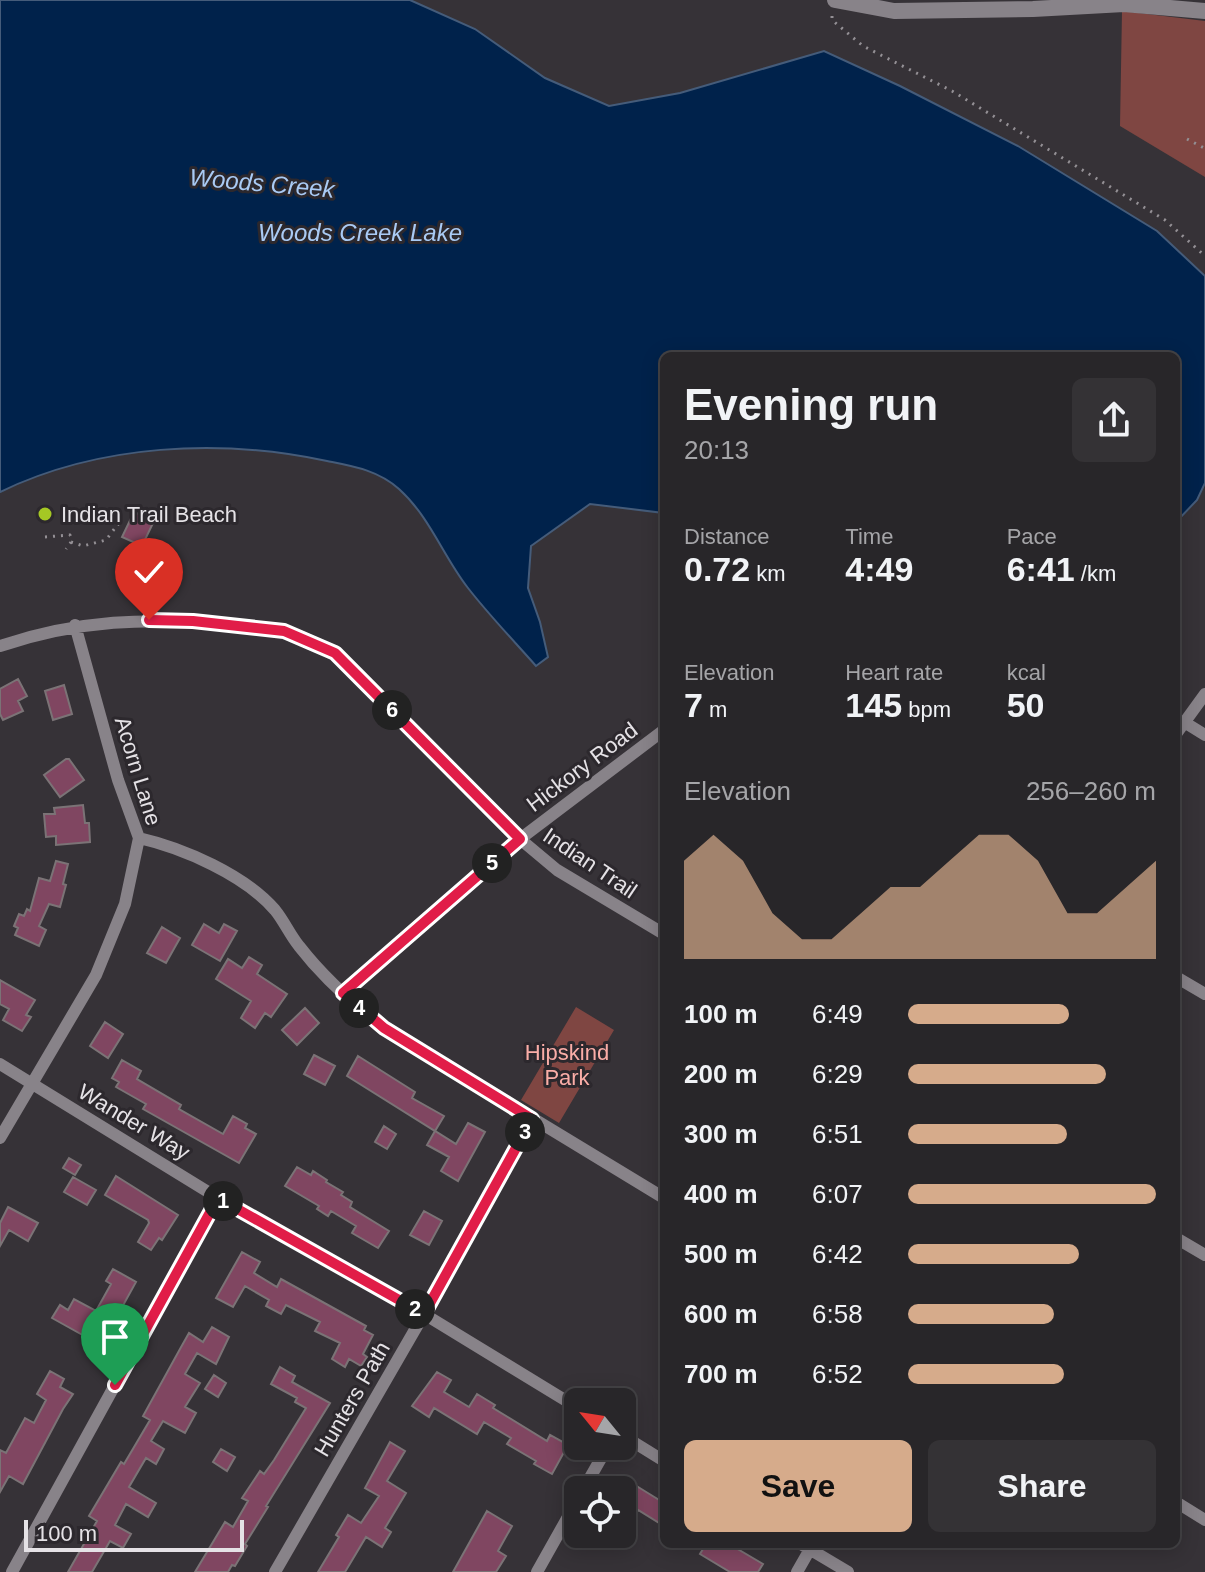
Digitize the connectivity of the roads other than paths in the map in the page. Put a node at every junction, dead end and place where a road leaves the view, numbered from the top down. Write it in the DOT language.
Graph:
graph roads {
  1 [pos="1036,4"];
  2 [pos="834,5"];
  3 [pos="1205,11"];
  4 [pos="75,625"];
  5 [pos="0,646"];
  6 [pos="1205,694"];
  7 [pos="1184,722"];
  8 [pos="1180,728"];
  9 [pos="660,733"];
  10 [pos="1205,735"];
  11 [pos="139,838"];
  12 [pos="520,839"];
  13 [pos="660,932"];
  14 [pos="1180,979"];
  15 [pos="343,993"];
  16 [pos="1205,994"];
  17 [pos="0,1064"];
  18 [pos="31,1083"];
  19 [pos="532,1119"];
  20 [pos="0,1138"];
  21 [pos="660,1196"];
  22 [pos="218,1198"];
  23 [pos="1180,1240"];
  24 [pos="1205,1255"];
  25 [pos="424,1314"];
  26 [pos="564,1399"];
  27 [pos="636,1444"];
  28 [pos="660,1459"];
  29 [pos="1180,1504"];
  30 [pos="1205,1520"];
  31 [pos="564,1524"];
  32 [pos="807,1548"];
  33 [pos="811,1548"];
  34 [pos="12,1572"];
  35 [pos="275,1572"];
  36 [pos="537,1572"];
  37 [pos="797,1572"];
  38 [pos="848,1572"];
  1 -- 2 [label="street"];
  1 -- 3 [label="street"];
  4 -- 5 [label="street, Indian Trail"];
  4 -- 11 [label="street, Acorn Lane"];
  4 -- 12 [label="street, Indian Trail"];
  6 -- 7 [label="street"];
  7 -- 8 [label="street"];
  7 -- 10 [label="street"];
  9 -- 12 [label="street, Hickory Road"];
  11 -- 15 [label="street"];
  11 -- 18 [label="street, Acorn Lane"];
  12 -- 13 [label="street, Indian Trail"];
  12 -- 15 [label="street, Hickory Road"];
  14 -- 16 [label="street"];
  15 -- 19 [label="street"];
  17 -- 18 [label="street, Wander Way"];
  18 -- 20 [label="street, Acorn Lane"];
  18 -- 22 [label="street, Wander Way"];
  19 -- 21 [label="street"];
  19 -- 25 [label="street, Hunters Path"];
  22 -- 25 [label="street, Wander Way"];
  22 -- 34 [label="street"];
  23 -- 24 [label="street"];
  25 -- 26 [label="street, Wander Way"];
  25 -- 35 [label="street, Hunters Path"];
  27 -- 28 [label="street"];
  29 -- 30 [label="street"];
  31 -- 36 [label="street"];
  32 -- 37 [label="street"];
  33 -- 38 [label="street"];
}
